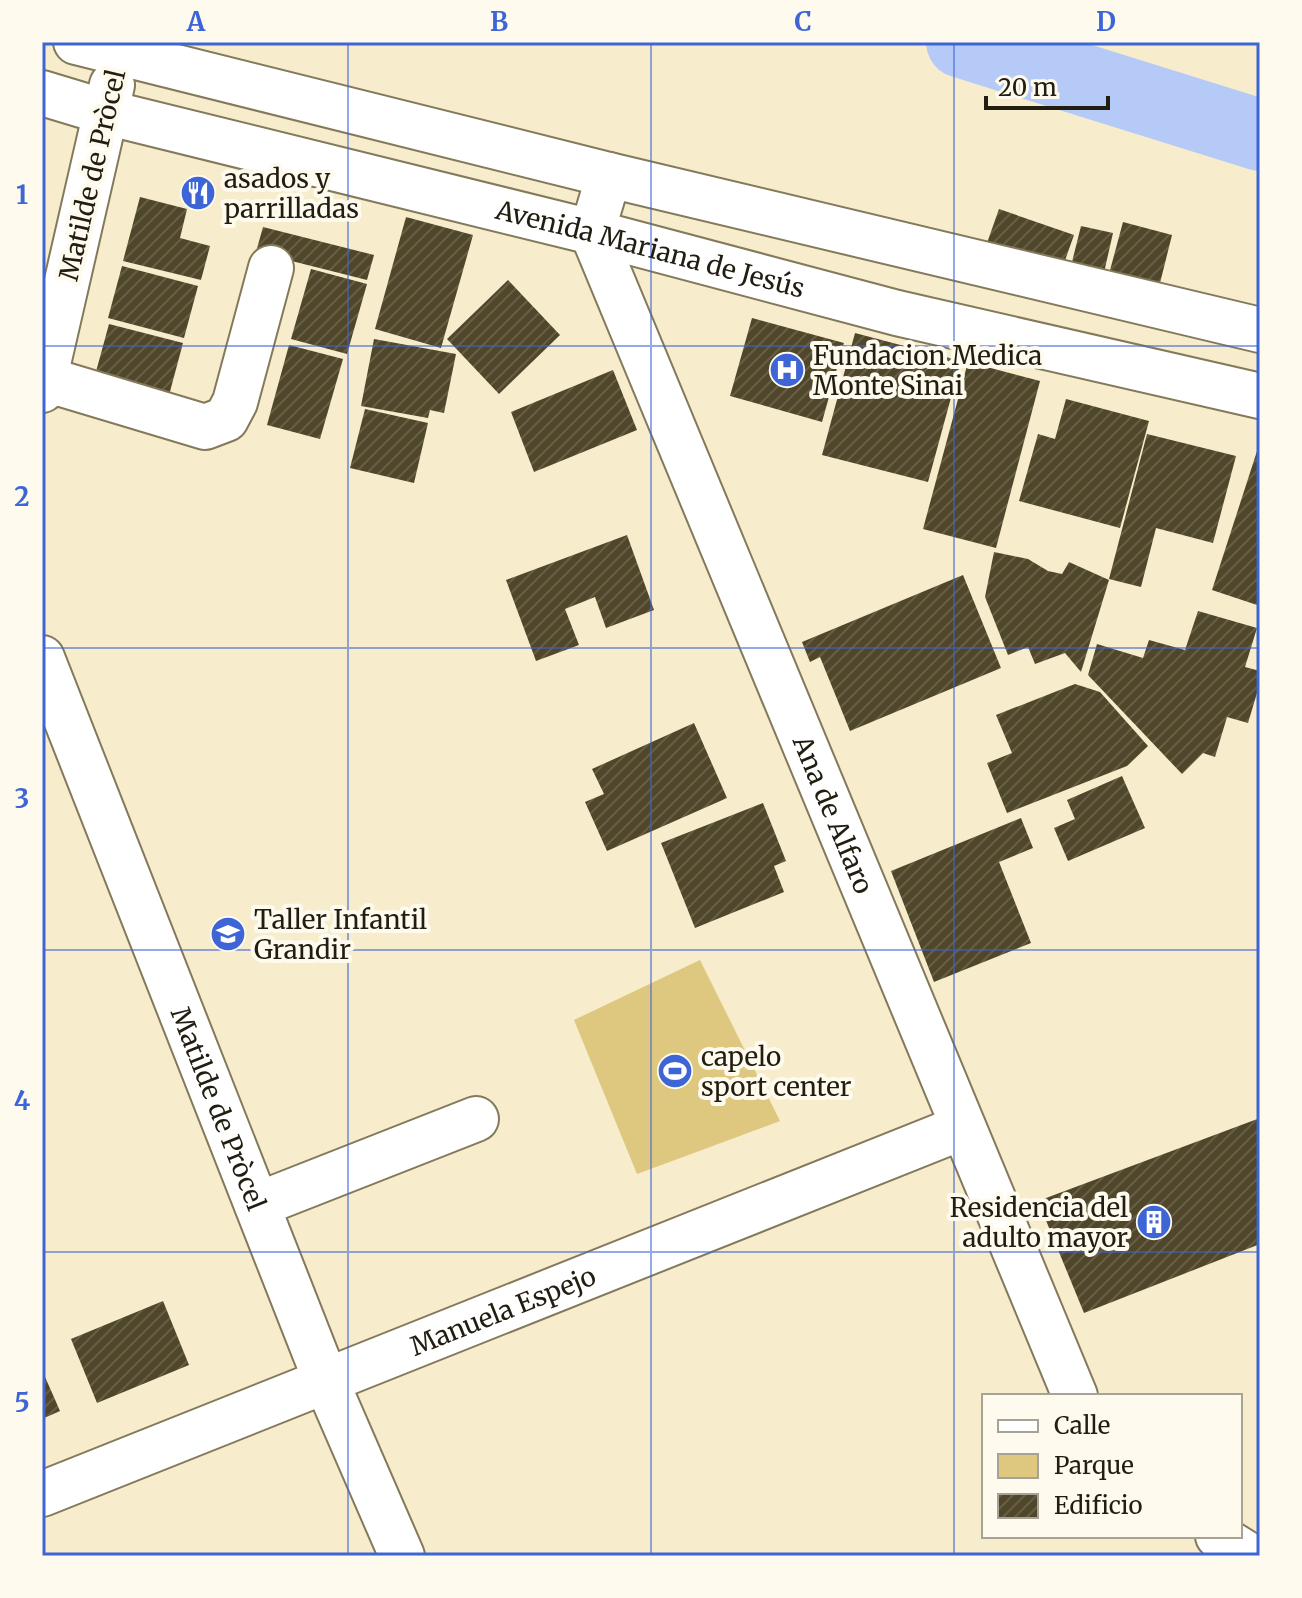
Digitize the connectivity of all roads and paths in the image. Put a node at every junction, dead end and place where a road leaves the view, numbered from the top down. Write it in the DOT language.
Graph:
graph roads {
  1 [pos="76,42"];
  2 [pos="121,53"];
  3 [pos="42,93"];
  4 [pos="105,112"];
  5 [pos="609,175"];
  6 [pos="592,232"];
  7 [pos="271,268"];
  8 [pos="1260,330"];
  9 [pos="43,385"];
  10 [pos="1260,396"];
  11 [pos="42,658"];
  12 [pos="476,1119"];
  13 [pos="963,1127"];
  14 [pos="257,1205"];
  15 [pos="326,1381"];
  16 [pos="1074,1394"];
  17 [pos="42,1494"];
  18 [pos="402,1556"];
  1 -- 2 [label="street"];
  2 -- 4 [label="street, Matilde de Pròcel"];
  2 -- 5 [label="street"];
  3 -- 4 [label="street, Avenida Mariana de Jesús"];
  4 -- 6 [label="street, Avenida Mariana de Jesús"];
  4 -- 9 [label="street, Matilde de Pròcel"];
  5 -- 6 [label="street"];
  5 -- 8 [label="street"];
  6 -- 10 [label="street, Avenida Mariana de Jesús"];
  6 -- 13 [label="street, Ana de Alfaro"];
  7 -- 9 [label="street"];
  11 -- 14 [label="street, Matilde de Pròcel"];
  12 -- 14 [label="street"];
  13 -- 15 [label="street, Manuela Espejo"];
  13 -- 16 [label="street, Ana de Alfaro"];
  14 -- 15 [label="street, Matilde de Pròcel"];
  15 -- 17 [label="street, Manuela Espejo"];
  15 -- 18 [label="street, Matilde de Pròcel"];
}
